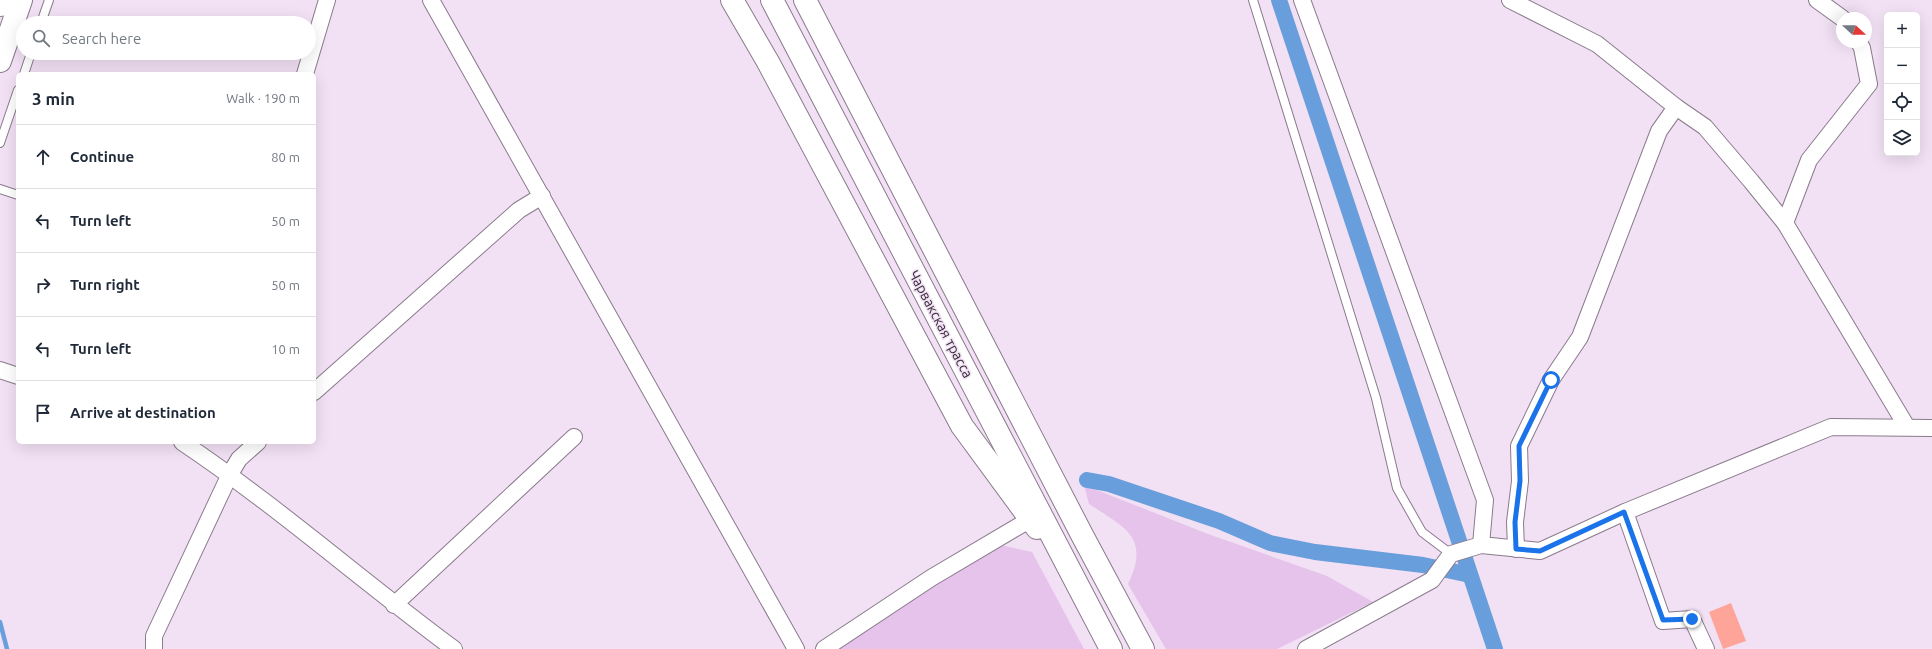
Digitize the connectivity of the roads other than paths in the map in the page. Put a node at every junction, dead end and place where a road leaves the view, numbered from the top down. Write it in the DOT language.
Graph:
graph roads {
  1 [pos="2,0"];
  2 [pos="21,0"];
  3 [pos="49,0"];
  4 [pos="327,0"];
  5 [pos="431,0"];
  6 [pos="732,0"];
  7 [pos="772,0"];
  8 [pos="805,0"];
  9 [pos="1253,0"];
  10 [pos="1302,0"];
  11 [pos="1510,0"];
  12 [pos="1817,0"];
  13 [pos="0,5"];
  14 [pos="1836,14"];
  15 [pos="43,16"];
  16 [pos="316,37"];
  17 [pos="1862,48"];
  18 [pos="0,59"];
  19 [pos="29,60"];
  20 [pos="309,60"];
  21 [pos="25,72"];
  22 [pos="306,72"];
  23 [pos="16,96"];
  24 [pos="1676,107"];
  25 [pos="0,143"];
  26 [pos="0,189"];
  27 [pos="16,194"];
  28 [pos="542,196"];
  29 [pos="1784,223"];
  30 [pos="0,370"];
  31 [pos="16,375"];
  32 [pos="316,390"];
  33 [pos="1907,427"];
  34 [pos="1932,428"];
  35 [pos="574,437"];
  36 [pos="185,444"];
  37 [pos="256,444"];
  38 [pos="230,474"];
  39 [pos="1624,512"];
  40 [pos="1029,520"];
  41 [pos="1481,545"];
  42 [pos="1516,549"];
  43 [pos="1451,554"];
  44 [pos="1066,562"];
  45 [pos="394,605"];
  46 [pos="154,649"];
  47 [pos="454,649"];
  48 [pos="796,649"];
  49 [pos="824,649"];
  50 [pos="1111,649"];
  51 [pos="1143,649"];
  52 [pos="1306,649"];
  53 [pos="1706,649"];
  1 -- 13 [label="main road"];
  2 -- 18 [label="main road"];
  3 -- 15 [label="lane"];
  4 -- 16 [label="street"];
  5 -- 28 [label="street"];
  6 -- 40 [label="main road"];
  7 -- 44 [label="main road, Чарвакская трасса"];
  8 -- 51 [label="main road, Чарвакская трасса"];
  9 -- 43 [label="lane"];
  10 -- 41 [label="street"];
  11 -- 24 [label="street"];
  12 -- 14 [label="street"];
  17 -- 29 [label="street"];
  19 -- 21 [label="lane"];
  20 -- 22 [label="street"];
  23 -- 25 [label="lane"];
  24 -- 29 [label="street"];
  24 -- 42 [label="street"];
  26 -- 27 [label="lane"];
  28 -- 32 [label="street"];
  28 -- 48 [label="street"];
  29 -- 33 [label="street"];
  30 -- 31 [label="street"];
  33 -- 34 [label="street"];
  33 -- 39 [label="street"];
  35 -- 45 [label="street"];
  36 -- 38 [label="street"];
  37 -- 38 [label="street"];
  38 -- 45 [label="street"];
  38 -- 46 [label="street"];
  39 -- 42 [label="street"];
  39 -- 53 [label="street"];
  40 -- 44 [label="main road"];
  40 -- 49 [label="street"];
  41 -- 42 [label="street"];
  41 -- 43 [label="street"];
  43 -- 52 [label="street"];
  44 -- 50 [label="main road, Чарвакская трасса"];
  45 -- 47 [label="street"];
}
